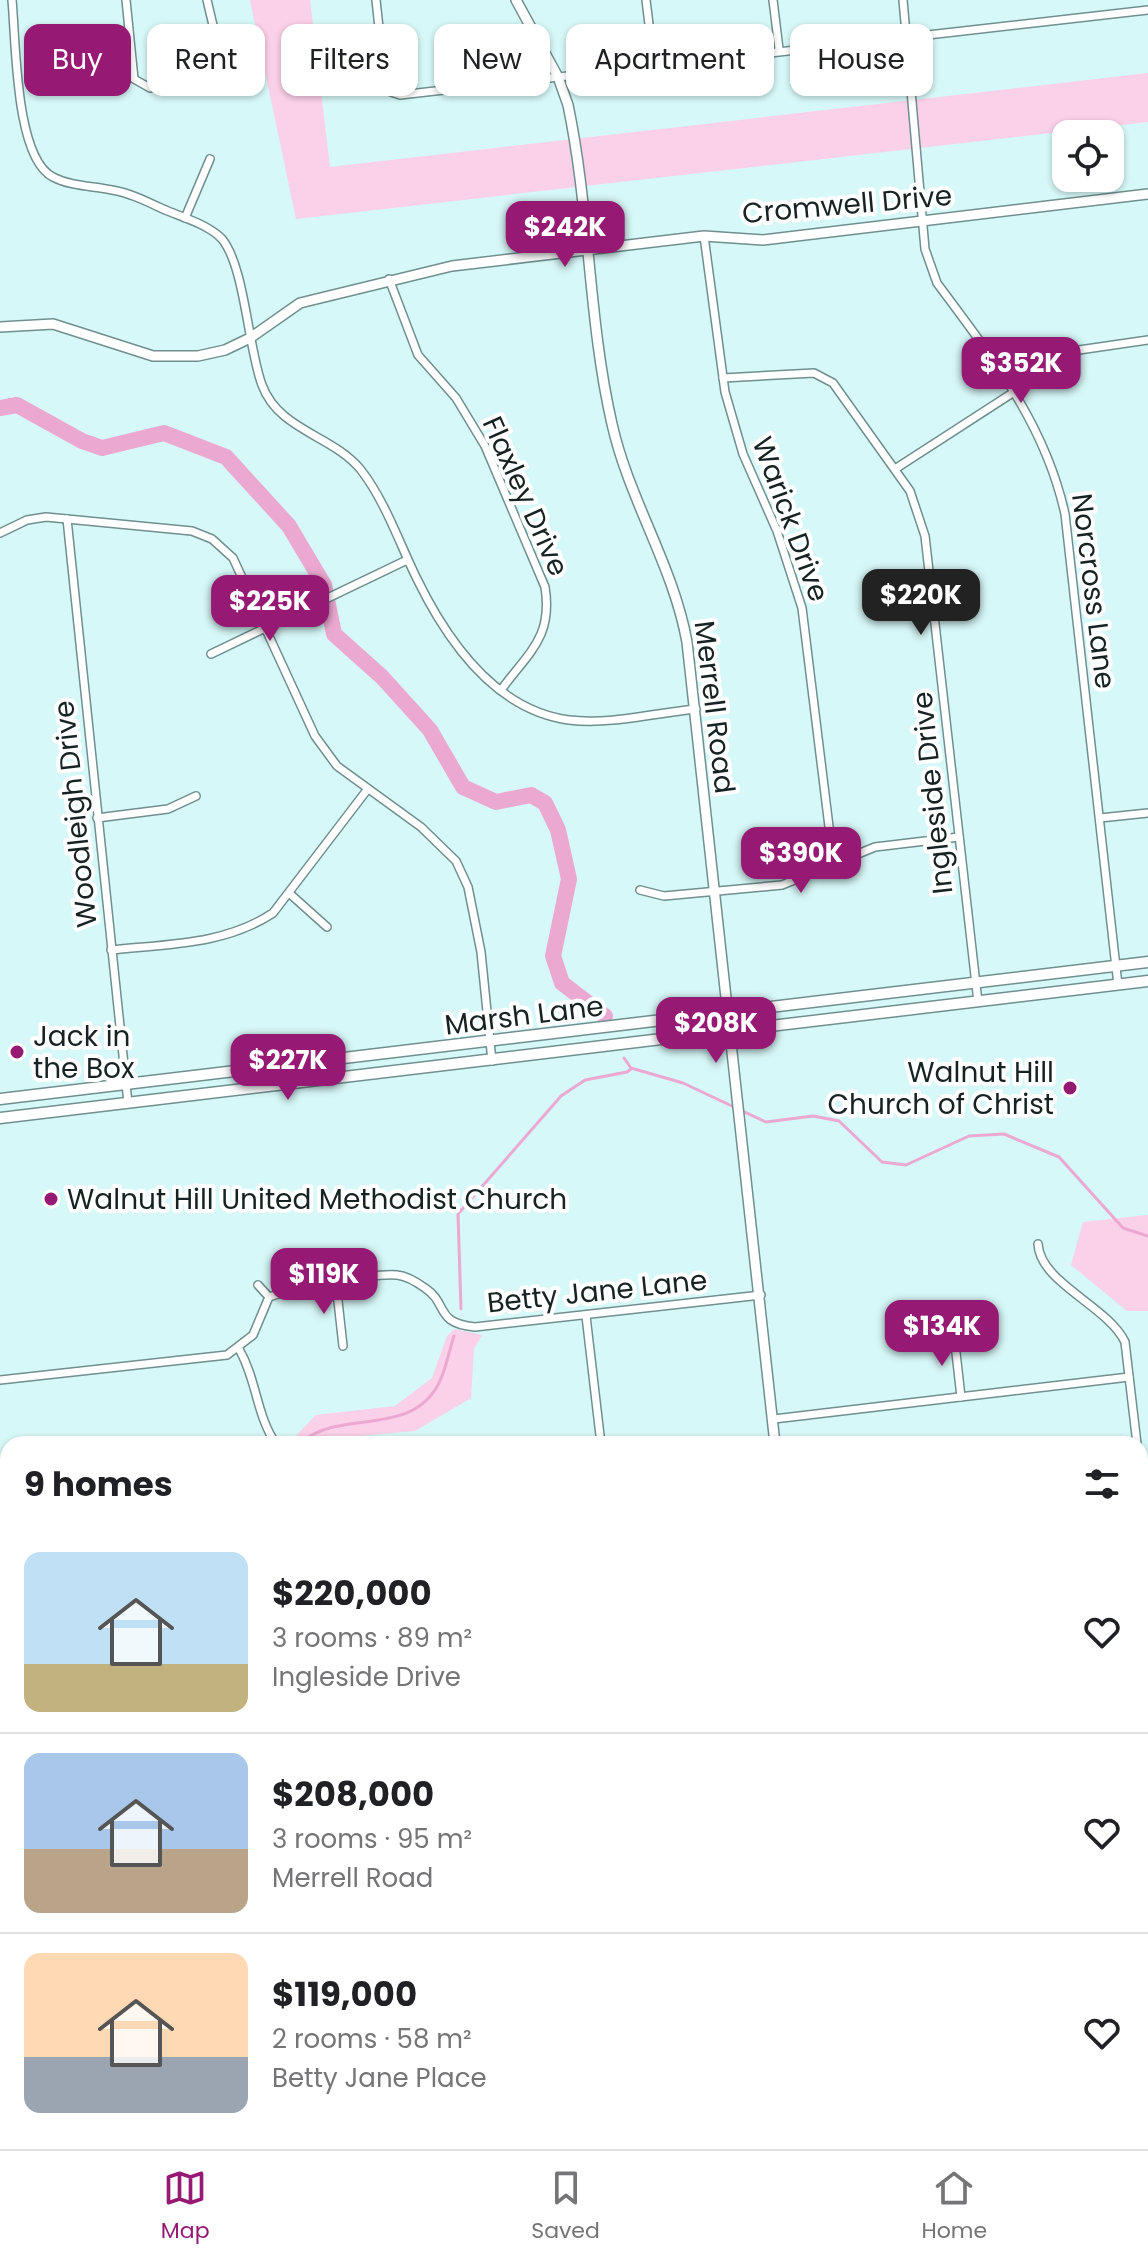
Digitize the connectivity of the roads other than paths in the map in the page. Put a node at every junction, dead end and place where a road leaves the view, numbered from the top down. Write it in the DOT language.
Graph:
graph roads {
  1 [pos="12,0"];
  2 [pos="126,0"];
  3 [pos="207,0"];
  4 [pos="376,0"];
  5 [pos="516,0"];
  6 [pos="646,0"];
  7 [pos="773,0"];
  8 [pos="903,0"];
  9 [pos="1148,10"];
  10 [pos="649,24"];
  11 [pos="906,24"];
  12 [pos="933,35"];
  13 [pos="790,48"];
  14 [pos="779,49"];
  15 [pos="774,50"];
  16 [pos="566,76"];
  17 [pos="558,77"];
  18 [pos="912,96"];
  19 [pos="210,159"];
  20 [pos="1148,194"];
  21 [pos="185,218"];
  22 [pos="922,220"];
  23 [pos="704,236"];
  24 [pos="588,250"];
  25 [pos="389,279"];
  26 [pos="0,327"];
  27 [pos="250,338"];
  28 [pos="1148,340"];
  29 [pos="723,378"];
  30 [pos="1015,391"];
  31 [pos="895,469"];
  32 [pos="67,519"];
  33 [pos="0,533"];
  34 [pos="407,560"];
  35 [pos="265,628"];
  36 [pos="211,654"];
  37 [pos="501,690"];
  38 [pos="696,709"];
  39 [pos="367,790"];
  40 [pos="196,796"];
  41 [pos="1148,813"];
  42 [pos="97,818"];
  43 [pos="1100,818"];
  44 [pos="959,837"];
  45 [pos="834,867"];
  46 [pos="640,890"];
  47 [pos="712,891"];
  48 [pos="289,893"];
  49 [pos="327,927"];
  50 [pos="111,950"];
  51 [pos="1148,962"];
  52 [pos="1117,966"];
  53 [pos="1148,981"];
  54 [pos="975,984"];
  55 [pos="1118,985"];
  56 [pos="978,1002"];
  57 [pos="727,1015"];
  58 [pos="729,1033"];
  59 [pos="492,1042"];
  60 [pos="492,1061"];
  61 [pos="302,1064"];
  62 [pos="304,1083"];
  63 [pos="126,1085"];
  64 [pos="0,1099"];
  65 [pos="128,1103"];
  66 [pos="0,1118"];
  67 [pos="1038,1244"];
  68 [pos="336,1283"];
  69 [pos="258,1285"];
  70 [pos="761,1295"];
  71 [pos="269,1297"];
  72 [pos="586,1316"];
  73 [pos="954,1335"];
  74 [pos="343,1346"];
  75 [pos="239,1349"];
  76 [pos="1129,1377"];
  77 [pos="0,1380"];
  78 [pos="961,1397"];
  79 [pos="774,1419"];
  80 [pos="271,1436"];
  81 [pos="600,1436"];
  82 [pos="775,1436"];
  83 [pos="1136,1436"];
  1 -- 21 [label="street"];
  2 -- 3 [label="street"];
  4 -- 17 [label="street"];
  5 -- 17 [label="street, Merrell Road"];
  6 -- 10 [label="street"];
  7 -- 14 [label="street"];
  8 -- 11 [label="street, Norcross Lane"];
  9 -- 12 [label="street"];
  13 -- 14 [label="street"];
  14 -- 15 [label="street"];
  16 -- 17 [label="street"];
  17 -- 24 [label="street, Merrell Road"];
  18 -- 22 [label="street, Norcross Lane"];
  19 -- 21 [label="street"];
  20 -- 22 [label="street, Cromwell Drive"];
  21 -- 27 [label="street"];
  22 -- 23 [label="street, Cromwell Drive"];
  22 -- 30 [label="street, Norcross Lane"];
  23 -- 24 [label="street, Cromwell Drive"];
  23 -- 29 [label="street, Warick Drive"];
  24 -- 25 [label="street, Cromwell Drive"];
  24 -- 38 [label="street, Merrell Road"];
  25 -- 27 [label="street, Cromwell Drive"];
  25 -- 37 [label="street, Flaxley Drive"];
  26 -- 27 [label="street, Cromwell Drive"];
  27 -- 34 [label="street"];
  28 -- 30 [label="street"];
  29 -- 31 [label="street, Ingleside Drive"];
  29 -- 45 [label="street, Warick Drive"];
  30 -- 31 [label="street"];
  30 -- 43 [label="street, Norcross Lane"];
  31 -- 44 [label="street, Ingleside Drive"];
  32 -- 33 [label="street"];
  32 -- 35 [label="street"];
  32 -- 42 [label="street, Woodleigh Drive"];
  34 -- 35 [label="street"];
  34 -- 37 [label="street"];
  35 -- 36 [label="street"];
  35 -- 39 [label="street"];
  37 -- 38 [label="street"];
  38 -- 47 [label="street, Merrell Road"];
  39 -- 48 [label="street"];
  39 -- 59 [label="street"];
  40 -- 42 [label="street"];
  41 -- 43 [label="street"];
  42 -- 50 [label="street, Woodleigh Drive"];
  43 -- 52 [label="street, Norcross Lane"];
  44 -- 45 [label="street"];
  44 -- 54 [label="street, Ingleside Drive"];
  45 -- 47 [label="street"];
  46 -- 47 [label="street"];
  47 -- 57 [label="street, Merrell Road"];
  48 -- 49 [label="street"];
  48 -- 50 [label="street"];
  50 -- 63 [label="street, Woodleigh Drive"];
  51 -- 52 [label="main road, Marsh Lane"];
  52 -- 54 [label="main road, Marsh Lane"];
  52 -- 55 [label="street, Norcross Lane"];
  53 -- 55 [label="main road, Marsh Lane"];
  54 -- 56 [label="street, Ingleside Drive"];
  54 -- 57 [label="main road, Marsh Lane"];
  55 -- 56 [label="main road, Marsh Lane"];
  56 -- 58 [label="main road, Marsh Lane"];
  57 -- 58 [label="street, Merrell Road"];
  57 -- 59 [label="main road, Marsh Lane"];
  58 -- 60 [label="main road, Marsh Lane"];
  58 -- 70 [label="street, Merrell Road"];
  59 -- 60 [label="street"];
  59 -- 61 [label="main road, Marsh Lane"];
  60 -- 62 [label="main road, Marsh Lane"];
  61 -- 62 [label="main road"];
  61 -- 63 [label="main road, Marsh Lane"];
  62 -- 65 [label="main road, Marsh Lane"];
  63 -- 64 [label="main road, Marsh Lane"];
  63 -- 65 [label="street, Woodleigh Drive"];
  65 -- 66 [label="main road, Marsh Lane"];
  67 -- 76 [label="street"];
  68 -- 71 [label="street, Betty Jane Lane"];
  68 -- 72 [label="street, Betty Jane Lane"];
  68 -- 74 [label="street"];
  69 -- 71 [label="street"];
  70 -- 72 [label="street, Betty Jane Lane"];
  70 -- 79 [label="street, Merrell Road"];
  71 -- 75 [label="street"];
  72 -- 81 [label="street"];
  73 -- 78 [label="street"];
  75 -- 77 [label="street"];
  75 -- 80 [label="street"];
  76 -- 78 [label="street"];
  76 -- 83 [label="street"];
  78 -- 79 [label="street"];
  79 -- 82 [label="street, Merrell Road"];
}
